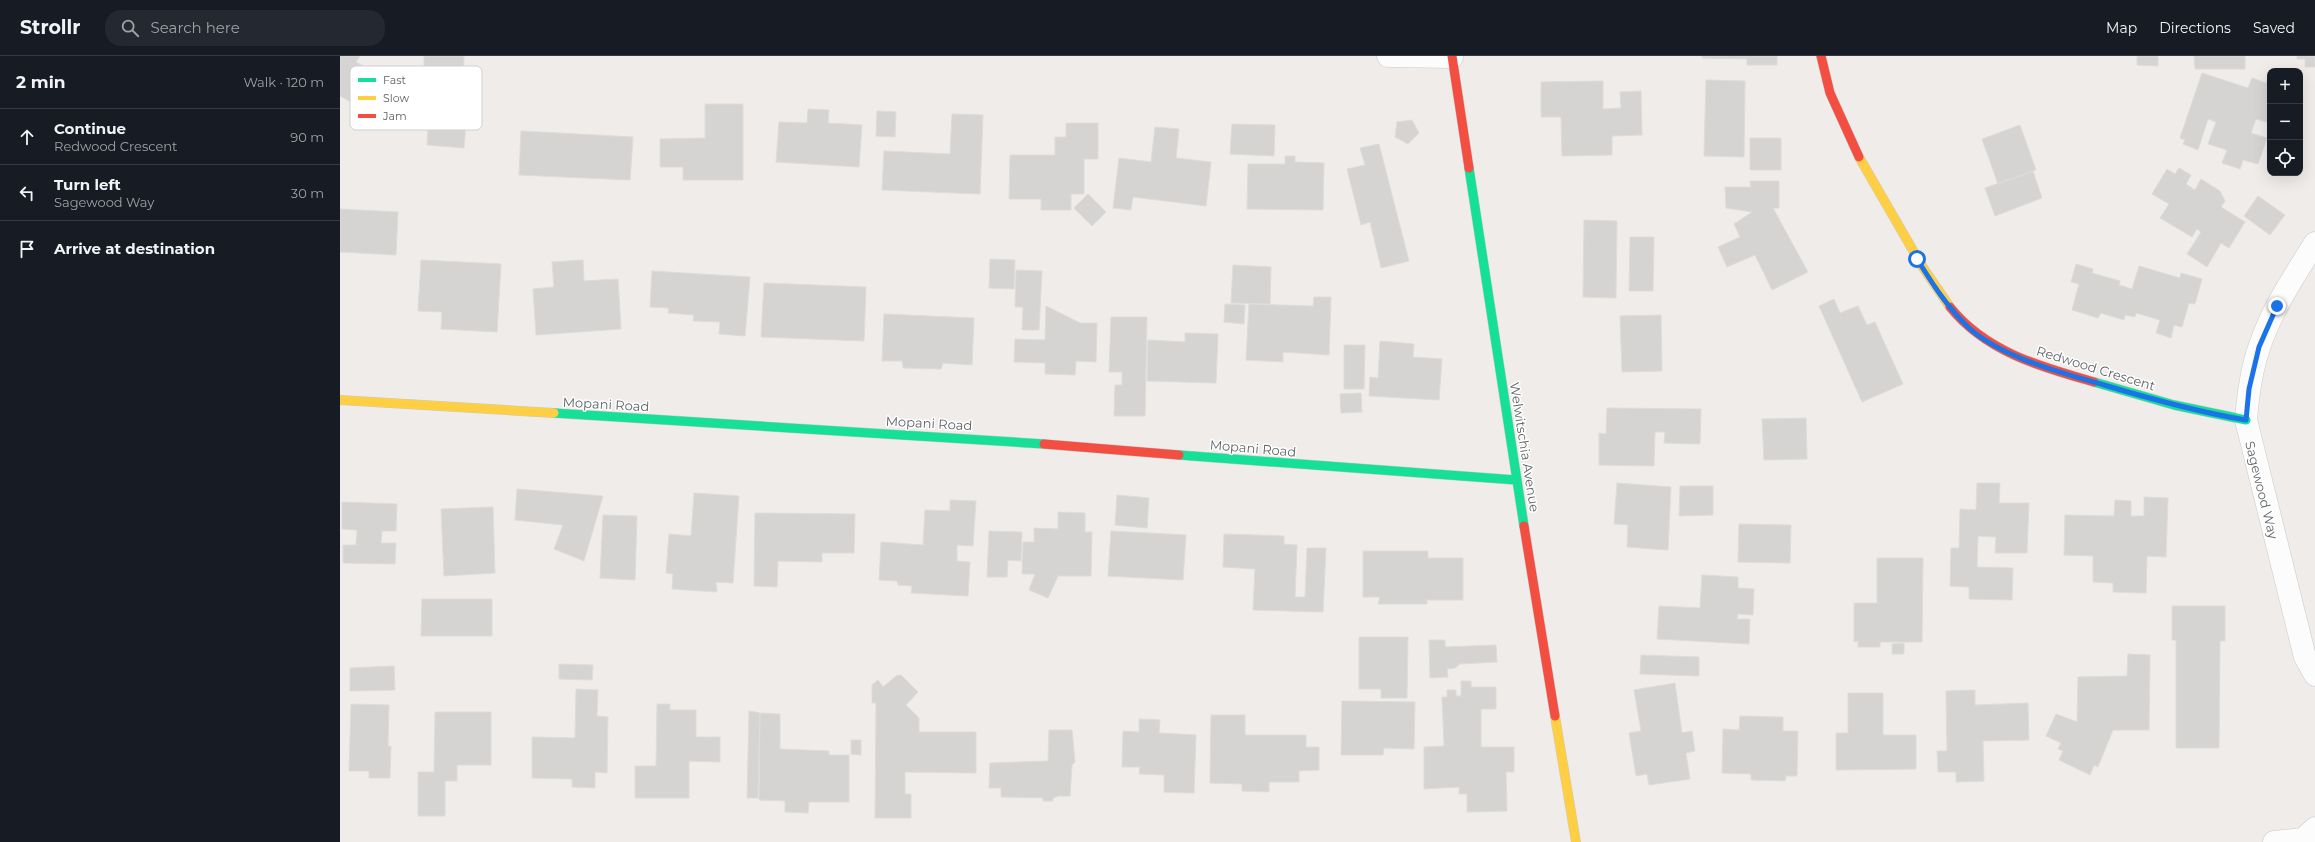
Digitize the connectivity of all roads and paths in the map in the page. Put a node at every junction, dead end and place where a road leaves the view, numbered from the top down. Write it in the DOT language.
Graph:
graph roads {
  1 [pos="1388,56"];
  2 [pos="1821,56"];
  3 [pos="1452,57"];
  4 [pos="2315,243"];
  5 [pos="340,400"];
  6 [pos="2246,420"];
  7 [pos="1516,480"];
  8 [pos="2315,675"];
  9 [pos="2307,836"];
  10 [pos="1576,842"];
  11 [pos="2274,842"];
  1 -- 3 [label="street"];
  2 -- 6 [label="street, Redwood Crescent"];
  3 -- 7 [label="street, Welwitschia Avenue"];
  4 -- 6 [label="street, Sagewood Way"];
  5 -- 7 [label="street, Mopani Road"];
  6 -- 8 [label="street, Sagewood Way"];
  7 -- 10 [label="street, Welwitschia Avenue"];
  9 -- 11 [label="street"];
}
